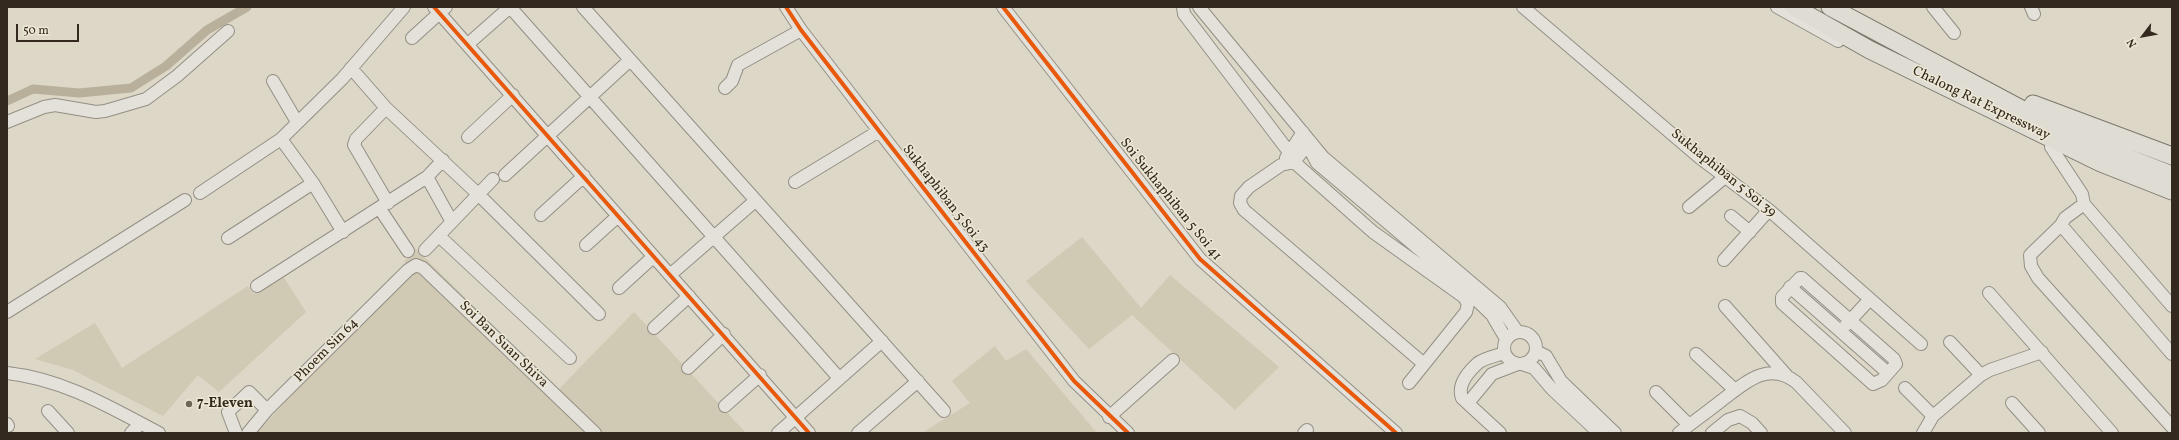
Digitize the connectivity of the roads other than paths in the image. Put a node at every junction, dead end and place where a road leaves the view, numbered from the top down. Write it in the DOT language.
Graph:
graph roads {
  1 [pos="404,7"];
  2 [pos="510,7"];
  3 [pos="583,7"];
  4 [pos="786,7"];
  5 [pos="1003,7"];
  6 [pos="1184,7"];
  7 [pos="1199,7"];
  8 [pos="1523,7"];
  9 [pos="1777,7"];
  10 [pos="1794,7"];
  11 [pos="1830,7"];
  12 [pos="1933,7"];
  13 [pos="440,9"];
  14 [pos="801,30"];
  15 [pos="228,31"];
  16 [pos="1954,32"];
  17 [pos="412,38"];
  18 [pos="468,44"];
  19 [pos="1915,52"];
  20 [pos="630,60"];
  21 [pos="351,68"];
  22 [pos="273,81"];
  23 [pos="725,88"];
  24 [pos="513,95"];
  25 [pos="589,97"];
  26 [pos="386,108"];
  27 [pos="7,122"];
  28 [pos="297,122"];
  29 [pos="879,132"];
  30 [pos="548,136"];
  31 [pos="468,137"];
  32 [pos="1305,138"];
  33 [pos="282,140"];
  34 [pos="2051,147"];
  35 [pos="2172,156"];
  36 [pos="1292,157"];
  37 [pos="443,160"];
  38 [pos="505,175"];
  39 [pos="584,176"];
  40 [pos="2172,176"];
  41 [pos="427,177"];
  42 [pos="1725,177"];
  43 [pos="493,178"];
  44 [pos="795,182"];
  45 [pos="313,183"];
  46 [pos="2172,191"];
  47 [pos="200,193"];
  48 [pos="478,194"];
  49 [pos="2172,199"];
  50 [pos="185,200"];
  51 [pos="755,201"];
  52 [pos="2084,204"];
  53 [pos="384,206"];
  54 [pos="1689,207"];
  55 [pos="1768,210"];
  56 [pos="541,215"];
  57 [pos="618,216"];
  58 [pos="1730,216"];
  59 [pos="452,222"];
  60 [pos="2061,225"];
  61 [pos="343,232"];
  62 [pos="1750,232"];
  63 [pos="439,236"];
  64 [pos="714,237"];
  65 [pos="228,238"];
  66 [pos="586,245"];
  67 [pos="425,250"];
  68 [pos="408,251"];
  69 [pos="653,257"];
  70 [pos="1724,260"];
  71 [pos="408,270"];
  72 [pos="670,276"];
  73 [pos="257,286"];
  74 [pos="1790,287"];
  75 [pos="619,288"];
  76 [pos="1989,293"];
  77 [pos="689,296"];
  78 [pos="1870,299"];
  79 [pos="1725,306"];
  80 [pos="2172,306"];
  81 [pos="7,312"];
  82 [pos="599,314"];
  83 [pos="1851,320"];
  84 [pos="654,328"];
  85 [pos="1517,332"];
  86 [pos="724,334"];
  87 [pos="1843,334"];
  88 [pos="1506,339"];
  89 [pos="882,341"];
  90 [pos="1950,342"];
  91 [pos="1921,344"];
  92 [pos="1833,348"];
  93 [pos="1536,351"];
  94 [pos="2042,352"];
  95 [pos="1504,353"];
  96 [pos="1696,354"];
  97 [pos="2172,354"];
  98 [pos="570,358"];
  99 [pos="1173,360"];
  100 [pos="1424,364"];
  101 [pos="1520,364"];
  102 [pos="688,368"];
  103 [pos="1888,373"];
  104 [pos="7,374"];
  105 [pos="760,375"];
  106 [pos="1981,375"];
  107 [pos="1787,376"];
  108 [pos="839,378"];
  109 [pos="918,381"];
  110 [pos="1409,383"];
  111 [pos="1556,385"];
  112 [pos="1905,388"];
  113 [pos="1735,390"];
  114 [pos="1656,392"];
  115 [pos="1468,403"];
  116 [pos="2012,403"];
  117 [pos="725,406"];
  118 [pos="1590,408"];
  119 [pos="267,410"];
  120 [pos="48,411"];
  121 [pos="944,411"];
  122 [pos="1933,416"];
  123 [pos="795,417"];
  124 [pos="1109,417"];
  125 [pos="1582,417"];
  126 [pos="1689,425"];
  127 [pos="2172,427"];
  128 [pos="149,430"];
  129 [pos="68,433"];
  130 [pos="131,433"];
  131 [pos="236,433"];
  132 [pos="248,433"];
  133 [pos="595,433"];
  134 [pos="778,433"];
  135 [pos="809,433"];
  136 [pos="858,433"];
  137 [pos="1128,433"];
  138 [pos="1396,433"];
  139 [pos="1500,433"];
  140 [pos="1600,433"];
  141 [pos="1616,433"];
  142 [pos="1679,433"];
  143 [pos="1712,433"];
  144 [pos="1761,433"];
  145 [pos="1845,433"];
  146 [pos="1923,433"];
  147 [pos="2038,433"];
  148 [pos="2112,433"];
  1 -- 21 [label="street"];
  2 -- 18 [label="street"];
  2 -- 25 [label="street"];
  3 -- 20 [label="street"];
  4 -- 14 [label="street, Sukhaphiban 5 Soi 43"];
  5 -- 138 [label="street, Soi Sukhaphiban 5 Soi 41"];
  6 -- 36 [label="street"];
  7 -- 32 [label="street"];
  8 -- 42 [label="street, Sukhaphiban 5 Soi 39"];
  9 -- 34 [label="street"];
  10 -- 46 [label="highway, Chalong Rat Expressway"];
  11 -- 19 [label="highway, Chalong Rat Expressway"];
  12 -- 16 [label="street"];
  13 -- 17 [label="street"];
  13 -- 18 [label="street"];
  14 -- 23 [label="street"];
  14 -- 29 [label="street, Sukhaphiban 5 Soi 43"];
  15 -- 27 [label="street"];
  18 -- 24 [label="street"];
  19 -- 35 [label="highway"];
  19 -- 40 [label="highway, Chalong Rat Expressway"];
  20 -- 25 [label="street"];
  20 -- 51 [label="street"];
  21 -- 26 [label="street"];
  21 -- 28 [label="street"];
  22 -- 28 [label="street"];
  24 -- 30 [label="street"];
  24 -- 31 [label="street"];
  25 -- 30 [label="street"];
  25 -- 64 [label="street"];
  26 -- 37 [label="street"];
  26 -- 53 [label="street"];
  28 -- 33 [label="street"];
  29 -- 44 [label="street"];
  29 -- 124 [label="street, Sukhaphiban 5 Soi 43"];
  30 -- 38 [label="street"];
  30 -- 39 [label="street"];
  32 -- 36 [label="street"];
  32 -- 85 [label="street"];
  32 -- 88 [label="street"];
  33 -- 45 [label="street"];
  33 -- 47 [label="street"];
  34 -- 49 [label="street"];
  34 -- 52 [label="street"];
  36 -- 100 [label="street"];
  36 -- 100 [label="street"];
  37 -- 41 [label="street"];
  37 -- 48 [label="street"];
  39 -- 56 [label="street"];
  39 -- 57 [label="street"];
  41 -- 53 [label="street"];
  41 -- 59 [label="street"];
  42 -- 54 [label="street"];
  42 -- 55 [label="street, Sukhaphiban 5 Soi 39"];
  43 -- 48 [label="street"];
  45 -- 61 [label="street"];
  45 -- 65 [label="street"];
  48 -- 59 [label="street"];
  48 -- 82 [label="street"];
  50 -- 81 [label="street"];
  51 -- 64 [label="street"];
  51 -- 89 [label="street"];
  52 -- 60 [label="street"];
  52 -- 80 [label="street"];
  53 -- 61 [label="street"];
  53 -- 68 [label="street"];
  55 -- 62 [label="street"];
  55 -- 78 [label="street, Sukhaphiban 5 Soi 39"];
  57 -- 66 [label="street"];
  57 -- 69 [label="street"];
  58 -- 62 [label="street"];
  59 -- 63 [label="street"];
  60 -- 97 [label="street"];
  60 -- 127 [label="street"];
  61 -- 73 [label="street"];
  62 -- 70 [label="street"];
  63 -- 67 [label="street"];
  63 -- 98 [label="street"];
  64 -- 72 [label="street"];
  64 -- 108 [label="street"];
  69 -- 72 [label="street"];
  69 -- 75 [label="street"];
  71 -- 119 [label="street, Phoem Sin 64"];
  71 -- 133 [label="street, Soi Ban Suan Shiva"];
  72 -- 77 [label="street"];
  74 -- 83 [label="street"];
  74 -- 87 [label="street"];
  74 -- 92 [label="street"];
  76 -- 94 [label="street"];
  77 -- 84 [label="street"];
  77 -- 86 [label="street"];
  78 -- 83 [label="street"];
  78 -- 91 [label="street, Sukhaphiban 5 Soi 39"];
  79 -- 107 [label="street"];
  83 -- 87 [label="street"];
  83 -- 103 [label="street"];
  85 -- 88 [label="street"];
  85 -- 93 [label="street"];
  86 -- 102 [label="street"];
  86 -- 105 [label="street"];
  87 -- 92 [label="street"];
  87 -- 103 [label="street"];
  88 -- 95 [label="street"];
  89 -- 108 [label="street"];
  89 -- 109 [label="street"];
  90 -- 106 [label="street"];
  92 -- 103 [label="street"];
  93 -- 101 [label="street"];
  93 -- 111 [label="street"];
  94 -- 106 [label="street"];
  94 -- 148 [label="street"];
  95 -- 101 [label="street"];
  95 -- 115 [label="street"];
  96 -- 113 [label="street"];
  99 -- 124 [label="street"];
  100 -- 110 [label="street"];
  101 -- 111 [label="street"];
  101 -- 115 [label="street"];
  104 -- 128 [label="street"];
  105 -- 117 [label="street"];
  105 -- 123 [label="street"];
  106 -- 122 [label="street"];
  107 -- 113 [label="street"];
  107 -- 145 [label="street"];
  108 -- 123 [label="street"];
  109 -- 121 [label="street"];
  109 -- 136 [label="street"];
  111 -- 118 [label="street"];
  111 -- 125 [label="street"];
  112 -- 122 [label="street"];
  113 -- 126 [label="street"];
  114 -- 126 [label="street"];
  115 -- 139 [label="street"];
  116 -- 147 [label="street"];
  118 -- 125 [label="street"];
  118 -- 141 [label="street"];
  119 -- 131 [label="street"];
  119 -- 132 [label="street, Phoem Sin 64"];
  120 -- 129 [label="street"];
  122 -- 146 [label="street"];
  123 -- 134 [label="street"];
  123 -- 135 [label="street"];
  124 -- 137 [label="street, Sukhaphiban 5 Soi 43"];
  125 -- 140 [label="street"];
  126 -- 142 [label="street"];
  128 -- 130 [label="street"];
  143 -- 144 [label="street"];
}
